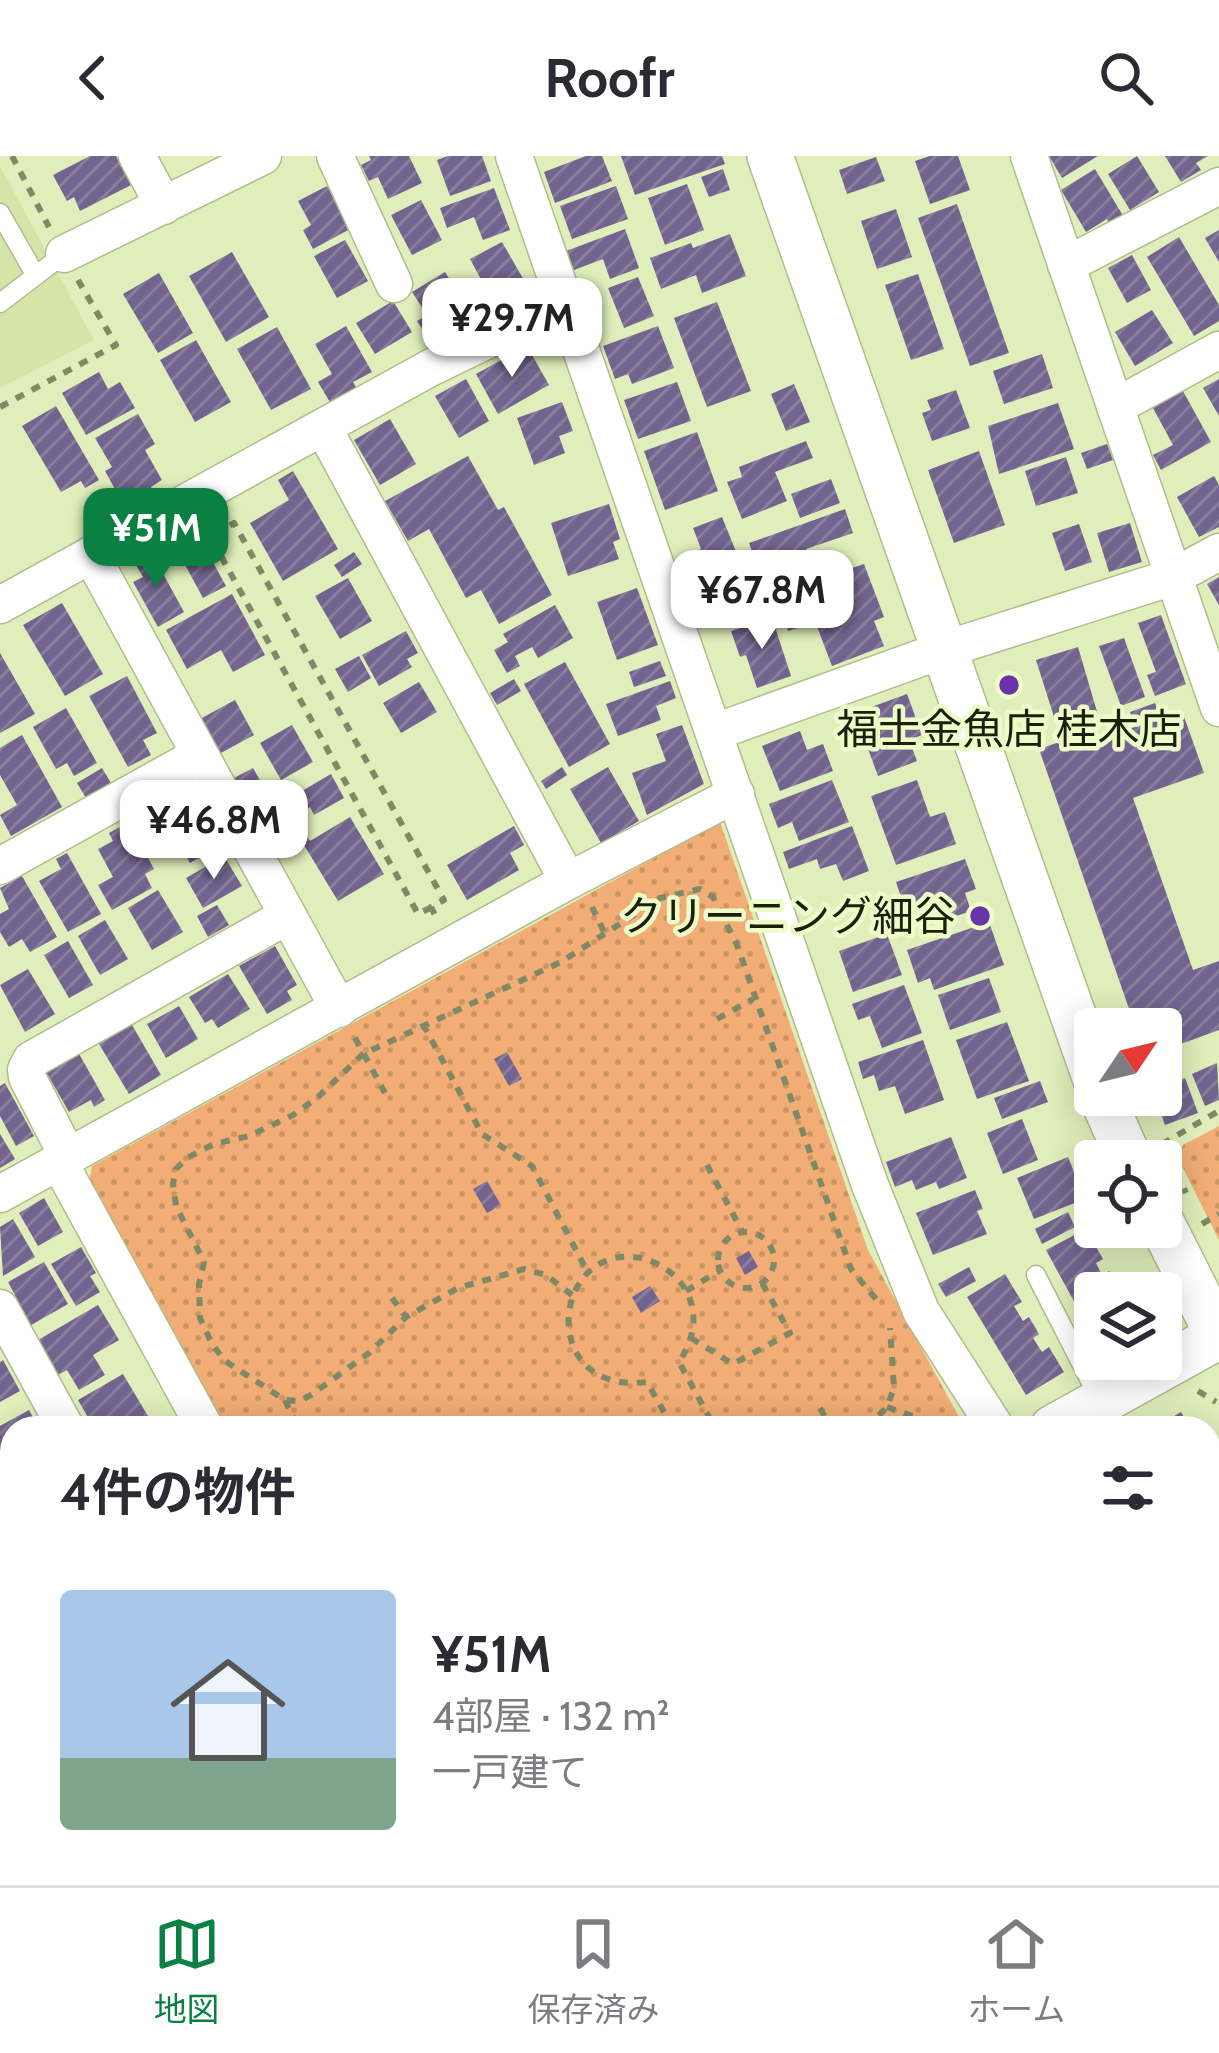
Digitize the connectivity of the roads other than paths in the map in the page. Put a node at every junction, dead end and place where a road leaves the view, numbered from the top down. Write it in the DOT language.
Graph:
graph roads {
  1 [pos="137,156"];
  2 [pos="263,156"];
  3 [pos="335,156"];
  4 [pos="514,156"];
  5 [pos="770,156"];
  6 [pos="1029,156"];
  7 [pos="1219,186"];
  8 [pos="164,206"];
  9 [pos="0,213"];
  10 [pos="50,265"];
  11 [pos="1066,265"];
  12 [pos="394,284"];
  13 [pos="0,303"];
  14 [pos="565,304"];
  15 [pos="1219,350"];
  16 [pos="1115,407"];
  17 [pos="323,427"];
  18 [pos="1219,552"];
  19 [pos="91,555"];
  20 [pos="1173,577"];
  21 [pos="0,605"];
  22 [pos="943,650"];
  23 [pos="1219,708"];
  24 [pos="715,733"];
  25 [pos="198,756"];
  26 [pos="736,794"];
  27 [pos="0,866"];
  28 [pos="568,881"];
  29 [pos="287,916"];
  30 [pos="339,1009"];
  31 [pos="1074,1018"];
  32 [pos="64,1160"];
  33 [pos="0,1194"];
  34 [pos="1182,1230"];
  35 [pos="1036,1275"];
  36 [pos="0,1308"];
  37 [pos="1219,1337"];
  38 [pos="1101,1402"];
  39 [pos="58,1416"];
  40 [pos="200,1416"];
  41 [pos="988,1416"];
  42 [pos="1075,1416"];
  1 -- 8 [label="street"];
  2 -- 8 [label="street"];
  3 -- 12 [label="street"];
  4 -- 14 [label="street"];
  5 -- 22 [label="street"];
  6 -- 11 [label="street"];
  7 -- 11 [label="street"];
  8 -- 10 [label="street"];
  9 -- 10 [label="lane"];
  10 -- 13 [label="lane"];
  11 -- 16 [label="street"];
  14 -- 17 [label="street"];
  14 -- 24 [label="street"];
  15 -- 16 [label="street"];
  16 -- 20 [label="street"];
  17 -- 19 [label="street"];
  17 -- 28 [label="street"];
  18 -- 20 [label="street"];
  19 -- 21 [label="street"];
  19 -- 25 [label="street"];
  20 -- 22 [label="street"];
  20 -- 23 [label="street"];
  22 -- 24 [label="street"];
  22 -- 31 [label="street"];
  24 -- 26 [label="street"];
  25 -- 27 [label="street"];
  25 -- 29 [label="street"];
  26 -- 28 [label="street"];
  26 -- 41 [label="street"];
  28 -- 30 [label="street"];
  29 -- 30 [label="street"];
  29 -- 32 [label="street"];
  30 -- 32 [label="street"];
  32 -- 33 [label="street"];
  32 -- 40 [label="street"];
  34 -- 37 [label="street"];
  35 -- 38 [label="lane"];
  36 -- 39 [label="street"];
  37 -- 38 [label="street"];
  38 -- 42 [label="street"];
}
